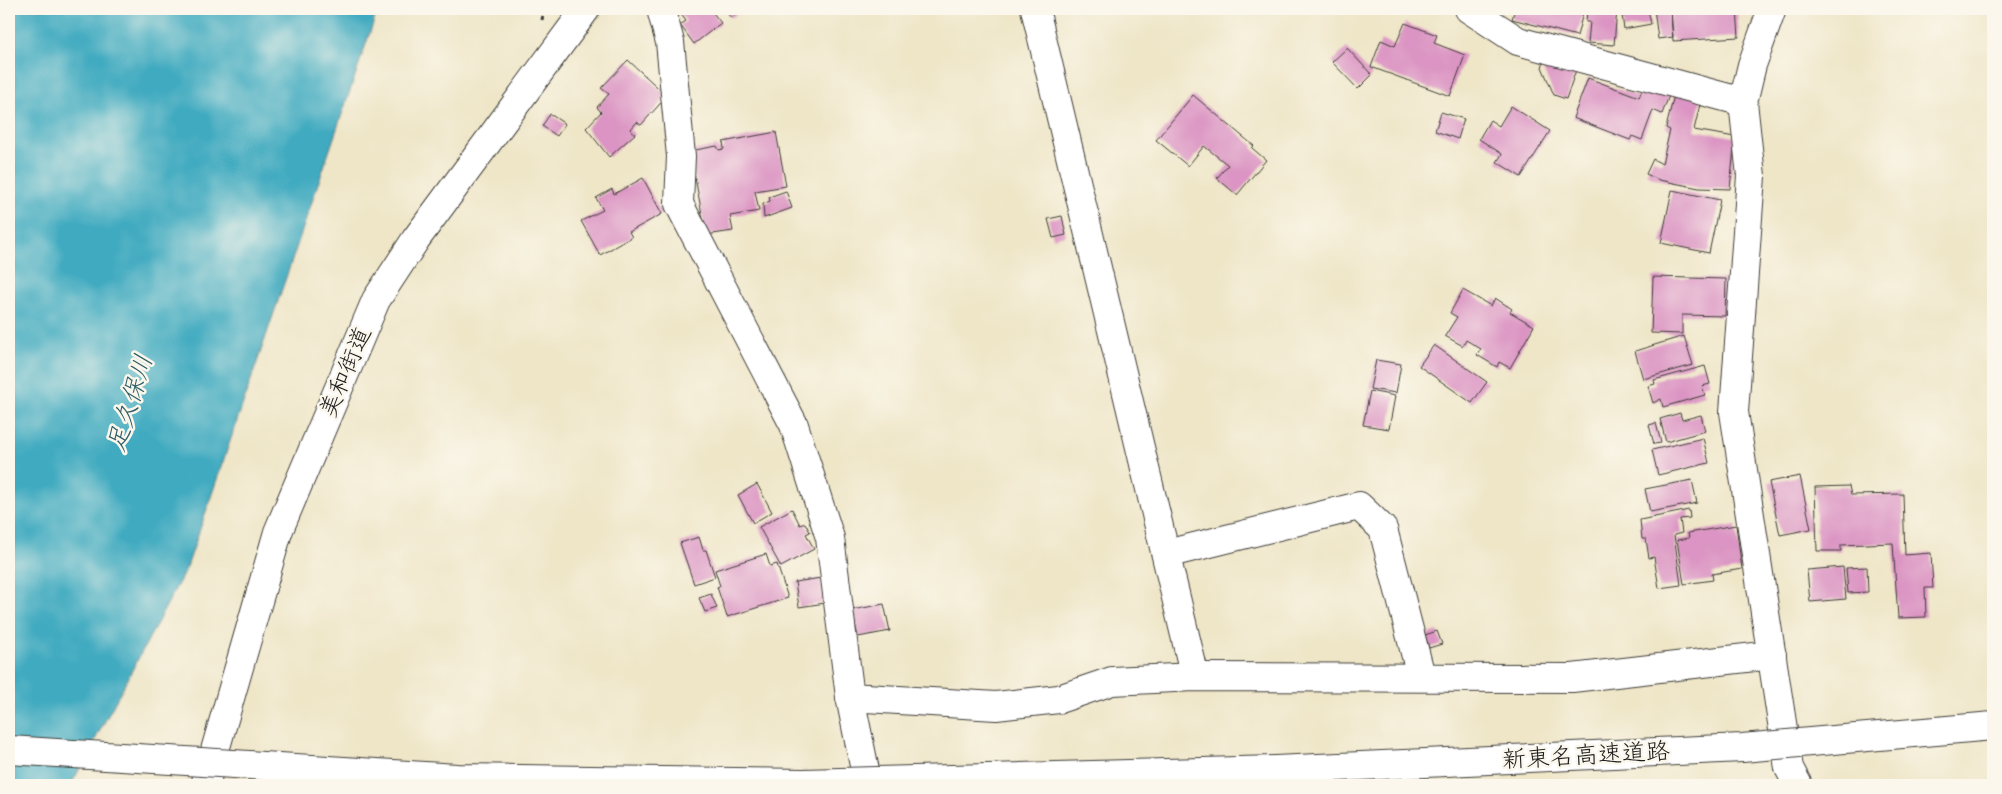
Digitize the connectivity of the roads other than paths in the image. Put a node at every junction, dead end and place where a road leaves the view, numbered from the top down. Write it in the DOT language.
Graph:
graph roads {
  1 [pos="586,9"];
  2 [pos="666,9"];
  3 [pos="1035,9"];
  4 [pos="1469,9"];
  5 [pos="1772,9"];
  6 [pos="1743,102"];
  7 [pos="1166,554"];
  8 [pos="1772,655"];
  9 [pos="1421,676"];
  10 [pos="1195,677"];
  11 [pos="850,697"];
  12 [pos="1993,726"];
  13 [pos="9,750"];
  14 [pos="205,785"];
  15 [pos="868,785"];
  16 [pos="1798,785"];
  1 -- 14 [label="main road, 美和街道"];
  2 -- 11 [label="main road"];
  3 -- 7 [label="main road"];
  4 -- 6 [label="main road"];
  5 -- 6 [label="main road"];
  6 -- 8 [label="main road"];
  7 -- 9 [label="main road"];
  7 -- 10 [label="main road"];
  8 -- 9 [label="main road"];
  8 -- 16 [label="main road"];
  9 -- 10 [label="main road"];
  10 -- 11 [label="main road"];
  11 -- 15 [label="main road"];
  12 -- 13 [label="main road, 新東名高速道路, bridge"];
}
